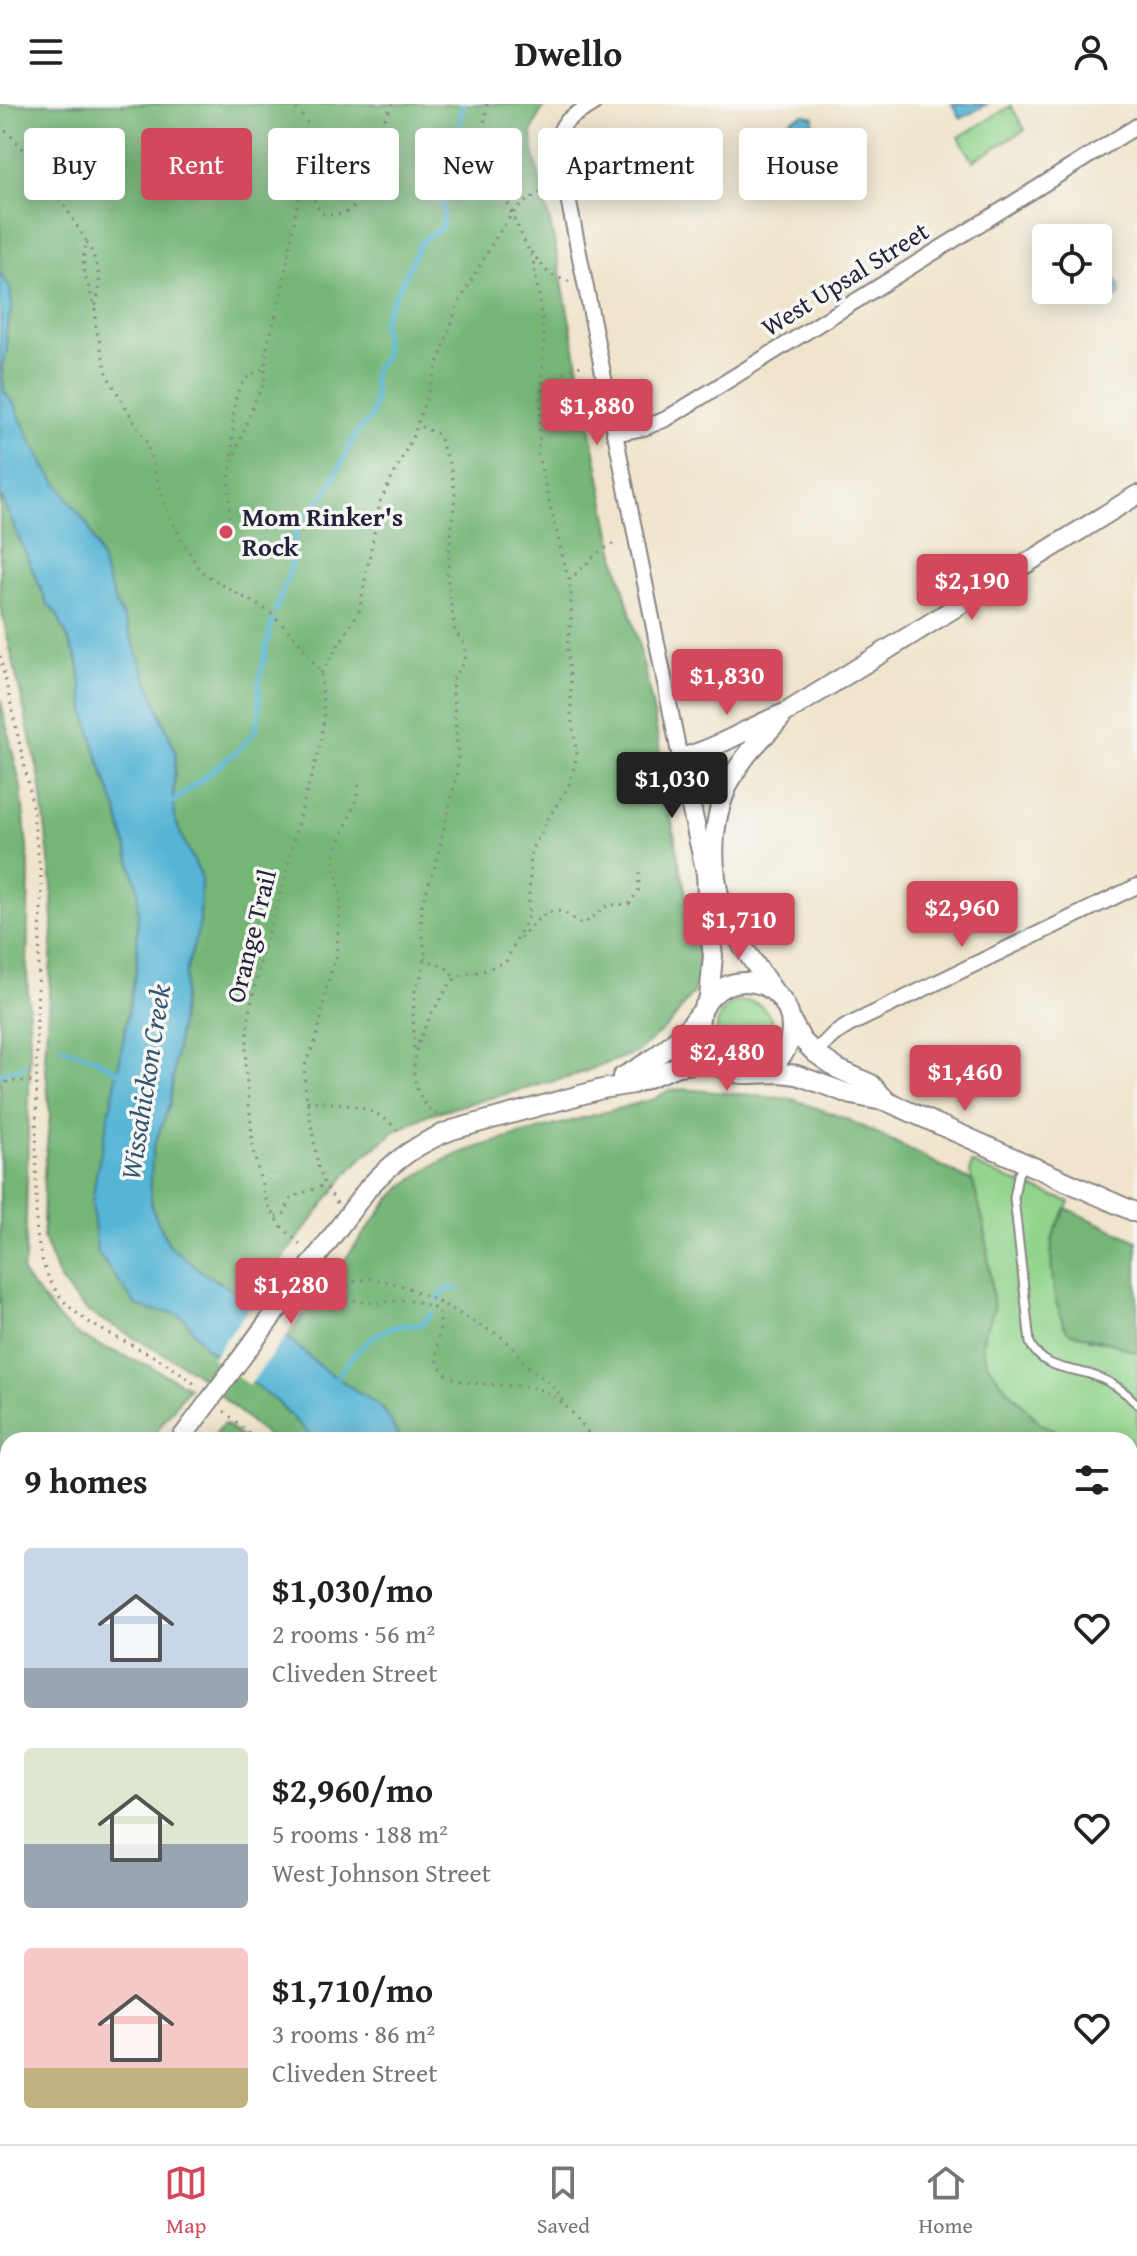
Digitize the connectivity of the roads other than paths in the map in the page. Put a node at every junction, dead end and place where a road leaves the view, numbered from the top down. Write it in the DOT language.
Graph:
graph roads {
  1 [pos="593,104"];
  2 [pos="1137,126"];
  3 [pos="614,434"];
  4 [pos="1137,495"];
  5 [pos="785,713"];
  6 [pos="680,758"];
  7 [pos="706,873"];
  8 [pos="1137,886"];
  9 [pos="721,904"];
  10 [pos="774,992"];
  11 [pos="706,1003"];
  12 [pos="790,1017"];
  13 [pos="815,1053"];
  14 [pos="718,1066"];
  15 [pos="748,1074"];
  16 [pos="602,1089"];
  17 [pos="888,1102"];
  18 [pos="1024,1162"];
  19 [pos="1137,1213"];
  20 [pos="1137,1404"];
  21 [pos="186,1432"];
  1 -- 3 [label="street"];
  2 -- 3 [label="street, West Upsal Street"];
  3 -- 6 [label="street"];
  4 -- 5 [label="street"];
  5 -- 6 [label="street"];
  5 -- 9 [label="street"];
  6 -- 7 [label="street"];
  7 -- 9 [label="street"];
  7 -- 11 [label="street"];
  8 -- 13 [label="street"];
  9 -- 10 [label="street"];
  10 -- 11 [label="street"];
  10 -- 12 [label="street"];
  11 -- 14 [label="street"];
  11 -- 16 [label="street"];
  12 -- 13 [label="street"];
  12 -- 15 [label="street"];
  13 -- 17 [label="street"];
  14 -- 15 [label="street"];
  14 -- 16 [label="street"];
  15 -- 17 [label="street"];
  16 -- 21 [label="street, bridge"];
  17 -- 18 [label="street"];
  18 -- 19 [label="street"];
  18 -- 20 [label="lane"];
}
